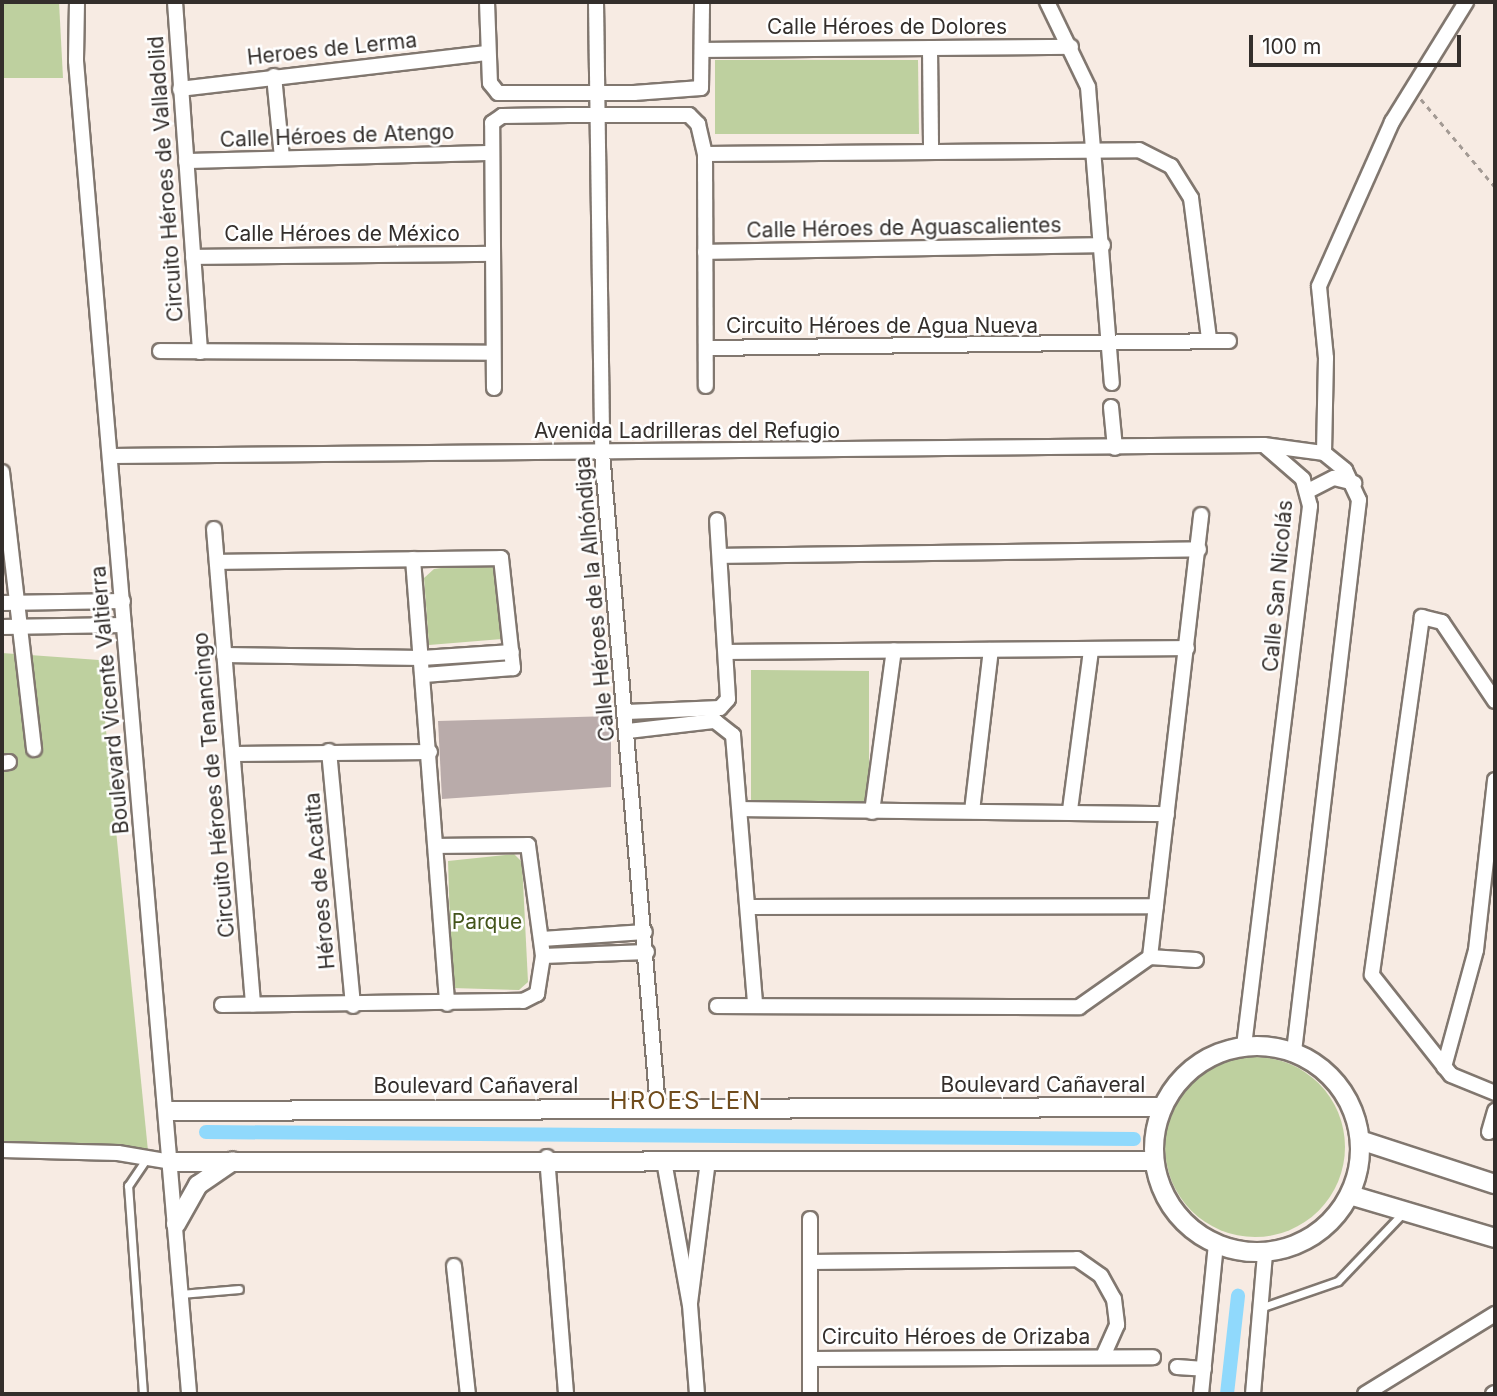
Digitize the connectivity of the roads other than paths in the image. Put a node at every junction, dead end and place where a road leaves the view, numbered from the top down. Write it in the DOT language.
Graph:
graph roads {
  1 [pos="77,2"];
  2 [pos="175,2"];
  3 [pos="487,2"];
  4 [pos="596,2"];
  5 [pos="702,2"];
  6 [pos="1047,2"];
  7 [pos="1466,2"];
  8 [pos="1071,47"];
  9 [pos="930,48"];
  10 [pos="704,50"];
  11 [pos="488,53"];
  12 [pos="274,76"];
  13 [pos="180,89"];
  14 [pos="596,92"];
  15 [pos="595,116"];
  16 [pos="930,147"];
  17 [pos="1094,149"];
  18 [pos="490,153"];
  19 [pos="705,154"];
  20 [pos="282,157"];
  21 [pos="186,161"];
  22 [pos="1103,245"];
  23 [pos="705,252"];
  24 [pos="492,254"];
  25 [pos="193,257"];
  26 [pos="1209,339"];
  27 [pos="1229,341"];
  28 [pos="1111,345"];
  29 [pos="707,348"];
  30 [pos="160,351"];
  31 [pos="200,352"];
  32 [pos="493,353"];
  33 [pos="1112,383"];
  34 [pos="706,386"];
  35 [pos="494,388"];
  36 [pos="1111,407"];
  37 [pos="1264,445"];
  38 [pos="1115,448"];
  39 [pos="602,453"];
  40 [pos="1324,453"];
  41 [pos="111,456"];
  42 [pos="2,472"];
  43 [pos="1354,483"];
  44 [pos="1308,491"];
  45 [pos="1201,515"];
  46 [pos="717,520"];
  47 [pos="215,529"];
  48 [pos="1199,550"];
  49 [pos="720,556"];
  50 [pos="413,559"];
  51 [pos="217,562"];
  52 [pos="123,601"];
  53 [pos="9,603"];
  54 [pos="124,625"];
  55 [pos="18,626"];
  56 [pos="2,627"];
  57 [pos="1187,648"];
  58 [pos="894,650"];
  59 [pos="991,650"];
  60 [pos="1091,650"];
  61 [pos="512,652"];
  62 [pos="729,652"];
  63 [pos="225,654"];
  64 [pos="422,658"];
  65 [pos="424,675"];
  66 [pos="1495,701"];
  67 [pos="627,712"];
  68 [pos="628,730"];
  69 [pos="34,749"];
  70 [pos="329,751"];
  71 [pos="429,752"];
  72 [pos="234,754"];
  73 [pos="1495,780"];
  74 [pos="742,809"];
  75 [pos="1070,810"];
  76 [pos="972,811"];
  77 [pos="872,812"];
  78 [pos="1167,814"];
  79 [pos="437,846"];
  80 [pos="1156,906"];
  81 [pos="750,907"];
  82 [pos="645,932"];
  83 [pos="542,939"];
  84 [pos="647,952"];
  85 [pos="543,956"];
  86 [pos="1150,957"];
  87 [pos="1196,960"];
  88 [pos="253,1004"];
  89 [pos="447,1004"];
  90 [pos="222,1005"];
  91 [pos="755,1005"];
  92 [pos="353,1006"];
  93 [pos="717,1006"];
  94 [pos="1244,1046"];
  95 [pos="1294,1052"];
  96 [pos="1444,1067"];
  97 [pos="1495,1093"];
  98 [pos="1162,1107"];
  99 [pos="658,1108"];
  100 [pos="168,1111"];
  101 [pos="1495,1111"];
  102 [pos="1489,1132"];
  103 [pos="1360,1140"];
  104 [pos="2,1150"];
  105 [pos="547,1157"];
  106 [pos="146,1159"];
  107 [pos="235,1160"];
  108 [pos="708,1160"];
  109 [pos="664,1161"];
  110 [pos="1154,1161"];
  111 [pos="172,1162"];
  112 [pos="1495,1184"];
  113 [pos="1350,1195"];
  114 [pos="1404,1212"];
  115 [pos="810,1219"];
  116 [pos="177,1224"];
  117 [pos="1495,1238"];
  118 [pos="1216,1244"];
  119 [pos="1265,1253"];
  120 [pos="810,1262"];
  121 [pos="454,1266"];
  122 [pos="239,1289"];
  123 [pos="181,1294"];
  124 [pos="690,1305"];
  125 [pos="1262,1307"];
  126 [pos="1495,1314"];
  127 [pos="1103,1357"];
  128 [pos="1153,1357"];
  129 [pos="810,1359"];
  130 [pos="1177,1367"];
  131 [pos="1204,1369"];
  132 [pos="143,1394"];
  133 [pos="189,1394"];
  134 [pos="468,1394"];
  135 [pos="566,1394"];
  136 [pos="697,1394"];
  137 [pos="810,1394"];
  138 [pos="1201,1394"];
  139 [pos="1253,1394"];
  140 [pos="1365,1394"];
  1 -- 41 [label="street, Boulevard Vicente Valtierra"];
  2 -- 13 [label="street, Circuito Héroes de Valladolid"];
  3 -- 11 [label="street"];
  4 -- 14 [label="street, Calle Héroes de la Alhóndiga"];
  5 -- 10 [label="street"];
  6 -- 8 [label="street"];
  7 -- 40 [label="street"];
  8 -- 9 [label="street, Calle Héroes de Dolores"];
  8 -- 17 [label="street"];
  9 -- 10 [label="street, Calle Héroes de Dolores"];
  9 -- 16 [label="street"];
  10 -- 14 [label="street"];
  11 -- 12 [label="street, Heroes de Lerma"];
  11 -- 14 [label="street"];
  12 -- 13 [label="street, Heroes de Lerma"];
  12 -- 20 [label="street"];
  13 -- 21 [label="street, Circuito Héroes de Valladolid"];
  14 -- 15 [label="street, Calle Héroes de la Alhóndiga"];
  15 -- 18 [label="street"];
  15 -- 19 [label="street, Circuito Héroes de Agua Nueva"];
  15 -- 39 [label="street, Calle Héroes de la Alhóndiga"];
  16 -- 17 [label="street"];
  16 -- 19 [label="street"];
  17 -- 22 [label="street"];
  17 -- 26 [label="street"];
  18 -- 20 [label="street, Calle Héroes de Atengo"];
  18 -- 24 [label="street"];
  19 -- 23 [label="street, Circuito Héroes de Agua Nueva"];
  20 -- 21 [label="street, Calle Héroes de Atengo"];
  21 -- 25 [label="street, Circuito Héroes de Valladolid"];
  22 -- 23 [label="street, Calle Héroes de Aguascalientes"];
  22 -- 28 [label="street"];
  23 -- 29 [label="street, Circuito Héroes de Agua Nueva"];
  24 -- 25 [label="street, Calle Héroes de México"];
  24 -- 32 [label="street"];
  25 -- 31 [label="street, Circuito Héroes de Valladolid"];
  26 -- 27 [label="street, Circuito Héroes de Agua Nueva"];
  26 -- 28 [label="street, Circuito Héroes de Agua Nueva"];
  28 -- 29 [label="street, Circuito Héroes de Agua Nueva"];
  28 -- 33 [label="street"];
  29 -- 34 [label="street"];
  30 -- 31 [label="street, Circuito Héroes de Valladolid"];
  31 -- 32 [label="street, Circuito Héroes de Valladolid"];
  32 -- 35 [label="street"];
  36 -- 38 [label="street"];
  37 -- 38 [label="street, Avenida Ladrilleras del Refugio"];
  37 -- 40 [label="street"];
  37 -- 44 [label="street, Calle San Nicolás"];
  38 -- 39 [label="street, Avenida Ladrilleras del Refugio"];
  39 -- 41 [label="street, Avenida Ladrilleras del Refugio"];
  39 -- 67 [label="street, Calle Héroes de la Alhóndiga"];
  40 -- 43 [label="street"];
  41 -- 52 [label="street, Boulevard Vicente Valtierra"];
  42 -- 53 [label="street"];
  43 -- 44 [label="street"];
  43 -- 95 [label="street"];
  44 -- 94 [label="street, Calle San Nicolás"];
  45 -- 48 [label="street"];
  46 -- 49 [label="street"];
  47 -- 51 [label="street, Circuito Héroes de Tenancingo"];
  48 -- 49 [label="street"];
  48 -- 57 [label="street"];
  49 -- 62 [label="street"];
  50 -- 51 [label="street"];
  50 -- 61 [label="street"];
  50 -- 64 [label="street"];
  51 -- 63 [label="street, Circuito Héroes de Tenancingo"];
  52 -- 53 [label="street"];
  52 -- 54 [label="street, Boulevard Vicente Valtierra"];
  53 -- 55 [label="street"];
  54 -- 55 [label="street"];
  54 -- 100 [label="street, Boulevard Vicente Valtierra"];
  55 -- 56 [label="street"];
  55 -- 69 [label="street"];
  57 -- 60 [label="street"];
  57 -- 78 [label="street"];
  58 -- 59 [label="street"];
  58 -- 62 [label="street"];
  58 -- 77 [label="street"];
  59 -- 60 [label="street"];
  59 -- 76 [label="street"];
  60 -- 75 [label="street"];
  61 -- 64 [label="street"];
  61 -- 65 [label="street"];
  62 -- 67 [label="street"];
  63 -- 64 [label="street"];
  63 -- 72 [label="street, Circuito Héroes de Tenancingo"];
  64 -- 65 [label="street"];
  65 -- 71 [label="street"];
  66 -- 96 [label="street"];
  67 -- 68 [label="street, Calle Héroes de la Alhóndiga"];
  68 -- 74 [label="street"];
  68 -- 82 [label="street, Calle Héroes de la Alhóndiga"];
  70 -- 71 [label="street"];
  70 -- 72 [label="street"];
  70 -- 92 [label="street, Héroes de Acatita"];
  71 -- 79 [label="street"];
  72 -- 88 [label="street, Circuito Héroes de Tenancingo"];
  73 -- 96 [label="street"];
  74 -- 77 [label="street"];
  74 -- 81 [label="street"];
  75 -- 76 [label="street"];
  75 -- 78 [label="street"];
  76 -- 77 [label="street"];
  78 -- 80 [label="street"];
  79 -- 83 [label="street"];
  79 -- 89 [label="street"];
  80 -- 81 [label="street"];
  80 -- 86 [label="street"];
  81 -- 91 [label="street"];
  82 -- 83 [label="street"];
  82 -- 84 [label="street, Calle Héroes de la Alhóndiga"];
  83 -- 85 [label="street"];
  84 -- 85 [label="street"];
  84 -- 99 [label="street, Calle Héroes de la Alhóndiga"];
  85 -- 89 [label="street"];
  86 -- 87 [label="street"];
  86 -- 91 [label="street"];
  88 -- 90 [label="street"];
  88 -- 92 [label="street"];
  89 -- 92 [label="street"];
  91 -- 93 [label="street"];
  94 -- 95 [label="street"];
  94 -- 98 [label="street"];
  95 -- 103 [label="street"];
  96 -- 97 [label="street"];
  98 -- 99 [label="street, Boulevard Cañaveral"];
  98 -- 110 [label="street"];
  99 -- 100 [label="street, Boulevard Cañaveral"];
  100 -- 111 [label="street, Boulevard Vicente Valtierra"];
  101 -- 102 [label="street"];
  103 -- 112 [label="street"];
  103 -- 113 [label="street"];
  104 -- 106 [label="street"];
  105 -- 107 [label="street"];
  105 -- 109 [label="street"];
  105 -- 135 [label="street"];
  106 -- 111 [label="street"];
  106 -- 132 [label="lane"];
  107 -- 111 [label="street"];
  107 -- 116 [label="street"];
  108 -- 109 [label="street"];
  108 -- 110 [label="street"];
  108 -- 124 [label="street"];
  109 -- 124 [label="street"];
  110 -- 118 [label="street"];
  111 -- 116 [label="street, Boulevard Vicente Valtierra"];
  113 -- 114 [label="street"];
  113 -- 119 [label="street"];
  114 -- 117 [label="street"];
  114 -- 125 [label="lane"];
  115 -- 120 [label="street, Circuito Héroes de Orizaba"];
  116 -- 123 [label="street, Boulevard Vicente Valtierra"];
  118 -- 119 [label="street"];
  118 -- 131 [label="street"];
  119 -- 125 [label="street"];
  120 -- 127 [label="street, Circuito Héroes de Orizaba"];
  120 -- 129 [label="street, Circuito Héroes de Orizaba"];
  121 -- 134 [label="street"];
  122 -- 123 [label="lane"];
  123 -- 133 [label="street, Boulevard Vicente Valtierra"];
  124 -- 136 [label="street"];
  125 -- 139 [label="street"];
  126 -- 140 [label="street"];
  127 -- 128 [label="street, Circuito Héroes de Orizaba"];
  127 -- 129 [label="street, Circuito Héroes de Orizaba"];
  129 -- 137 [label="street, Circuito Héroes de Orizaba"];
  130 -- 131 [label="street"];
  131 -- 138 [label="street"];
}
